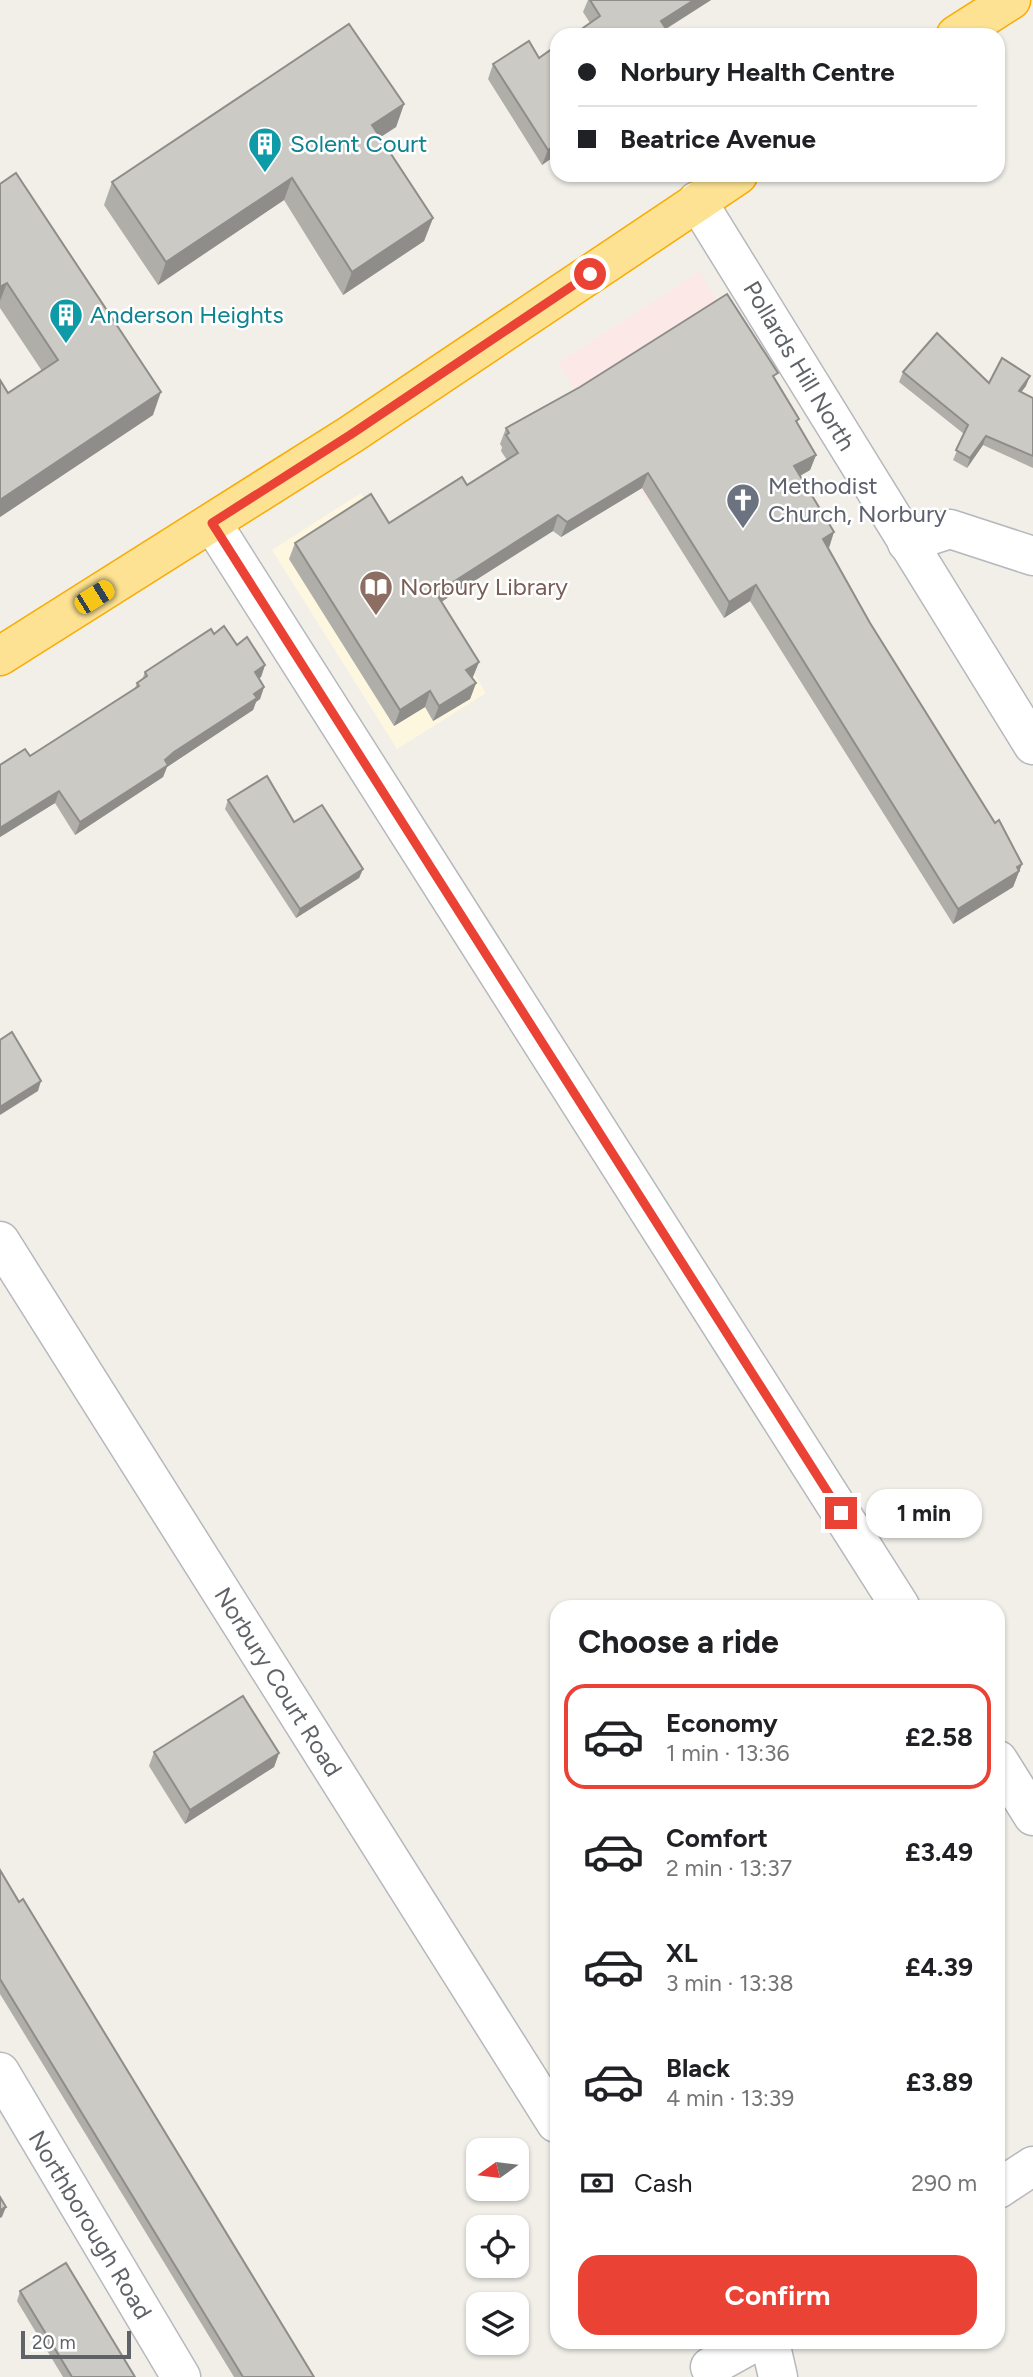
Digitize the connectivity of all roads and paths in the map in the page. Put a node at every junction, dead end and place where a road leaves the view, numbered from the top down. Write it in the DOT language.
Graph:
graph roads {
  1 [pos="1011,0"];
  2 [pos="968,28"];
  3 [pos="727,182"];
  4 [pos="697,201"];
  5 [pos="212,523"];
  6 [pos="907,543"];
  7 [pos="1033,555"];
  8 [pos="0,656"];
  9 [pos="1033,745"];
  10 [pos="0,1241"];
  11 [pos="896,1600"];
  12 [pos="1005,1771"];
  13 [pos="1033,1816"];
  14 [pos="6,2095"];
  15 [pos="550,2113"];
  16 [pos="1033,2166"];
  17 [pos="1005,2184"];
  18 [pos="738,2349"];
  19 [pos="772,2349"];
  20 [pos="706,2362"];
  21 [pos="181,2377"];
  22 [pos="778,2377"];
  1 -- 2 [label="highway"];
  3 -- 4 [label="highway"];
  4 -- 5 [label="highway"];
  4 -- 6 [label="street, Pollards Hill North"];
  5 -- 8 [label="highway"];
  5 -- 11 [label="street"];
  6 -- 7 [label="street"];
  6 -- 9 [label="street, Pollards Hill North"];
  10 -- 15 [label="street, Norbury Court Road"];
  12 -- 13 [label="street"];
  14 -- 21 [label="street, Northborough Road"];
  16 -- 17 [label="street"];
  18 -- 20 [label="street"];
  19 -- 22 [label="street"];
}
